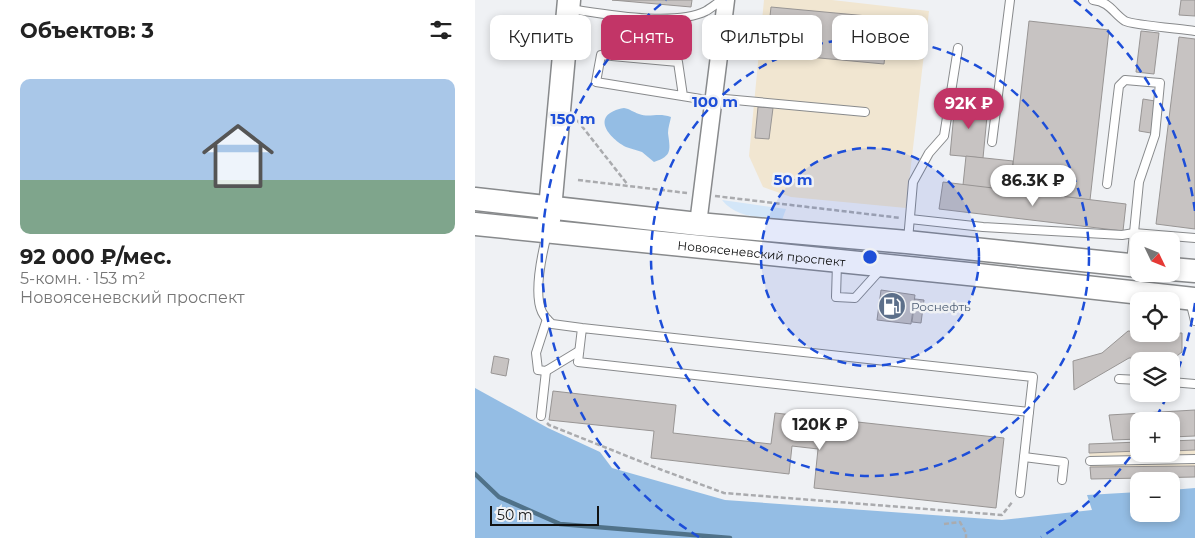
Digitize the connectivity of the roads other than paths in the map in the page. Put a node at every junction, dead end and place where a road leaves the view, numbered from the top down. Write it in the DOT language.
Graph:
graph roads {
  1 [pos="722,0"];
  2 [pos="726,0"];
  3 [pos="1010,0"];
  4 [pos="1093,0"];
  5 [pos="569,4"];
  6 [pos="1195,31"];
  7 [pos="958,48"];
  8 [pos="683,96"];
  9 [pos="713,99"];
  10 [pos="865,112"];
  11 [pos="992,142"];
  12 [pos="1107,184"];
  13 [pos="475,199"];
  14 [pos="551,206"];
  15 [pos="910,219"];
  16 [pos="475,224"];
  17 [pos="699,224"];
  18 [pos="548,231"];
  19 [pos="1134,232"];
  20 [pos="1130,234"];
  21 [pos="1180,237"];
  22 [pos="1195,238"];
  23 [pos="907,242"];
  24 [pos="837,261"];
  25 [pos="1130,264"];
  26 [pos="883,266"];
  27 [pos="1180,270"];
  28 [pos="1195,271"];
  29 [pos="1192,298"];
  30 [pos="547,320"];
  31 [pos="1195,321"];
  32 [pos="582,328"];
  33 [pos="579,351"];
  34 [pos="546,371"];
  35 [pos="1119,379"];
  36 [pos="1130,380"];
  37 [pos="1180,383"];
  38 [pos="1195,384"];
  39 [pos="1029,412"];
  40 [pos="541,416"];
  41 [pos="1024,457"];
  42 [pos="1195,459"];
  43 [pos="1090,461"];
  44 [pos="1062,480"];
  45 [pos="1020,492"];
  1 -- 5 [label="lane"];
  2 -- 9 [label="street"];
  3 -- 11 [label="lane"];
  4 -- 6 [label="lane"];
  5 -- 14 [label="main road"];
  7 -- 15 [label="lane"];
  8 -- 8 [label="lane"];
  8 -- 9 [label="lane"];
  9 -- 10 [label="lane"];
  9 -- 17 [label="street"];
  12 -- 19 [label="lane"];
  13 -- 14 [label="main road, Новоясеневский проспект"];
  14 -- 17 [label="main road, Новоясеневский проспект"];
  14 -- 18 [label="main road"];
  15 -- 20 [label="lane"];
  15 -- 23 [label="lane"];
  16 -- 18 [label="main road, Новоясеневский проспект"];
  17 -- 23 [label="main road, Новоясеневский проспект"];
  18 -- 24 [label="main road, Новоясеневский проспект"];
  18 -- 30 [label="lane"];
  21 -- 22 [label="lane"];
  23 -- 25 [label="main road, Новоясеневский проспект"];
  24 -- 26 [label="main road, Новоясеневский проспект"];
  24 -- 26 [label="lane"];
  26 -- 29 [label="main road, Новоясеневский проспект"];
  27 -- 28 [label="main road"];
  29 -- 31 [label="lane"];
  30 -- 32 [label="lane"];
  30 -- 34 [label="lane"];
  32 -- 33 [label="lane"];
  32 -- 39 [label="lane"];
  33 -- 34 [label="lane"];
  33 -- 39 [label="lane"];
  34 -- 40 [label="lane"];
  35 -- 36 [label="lane"];
  37 -- 38 [label="lane"];
  39 -- 41 [label="lane"];
  41 -- 44 [label="lane"];
  41 -- 45 [label="lane"];
  42 -- 43 [label="lane"];
}
